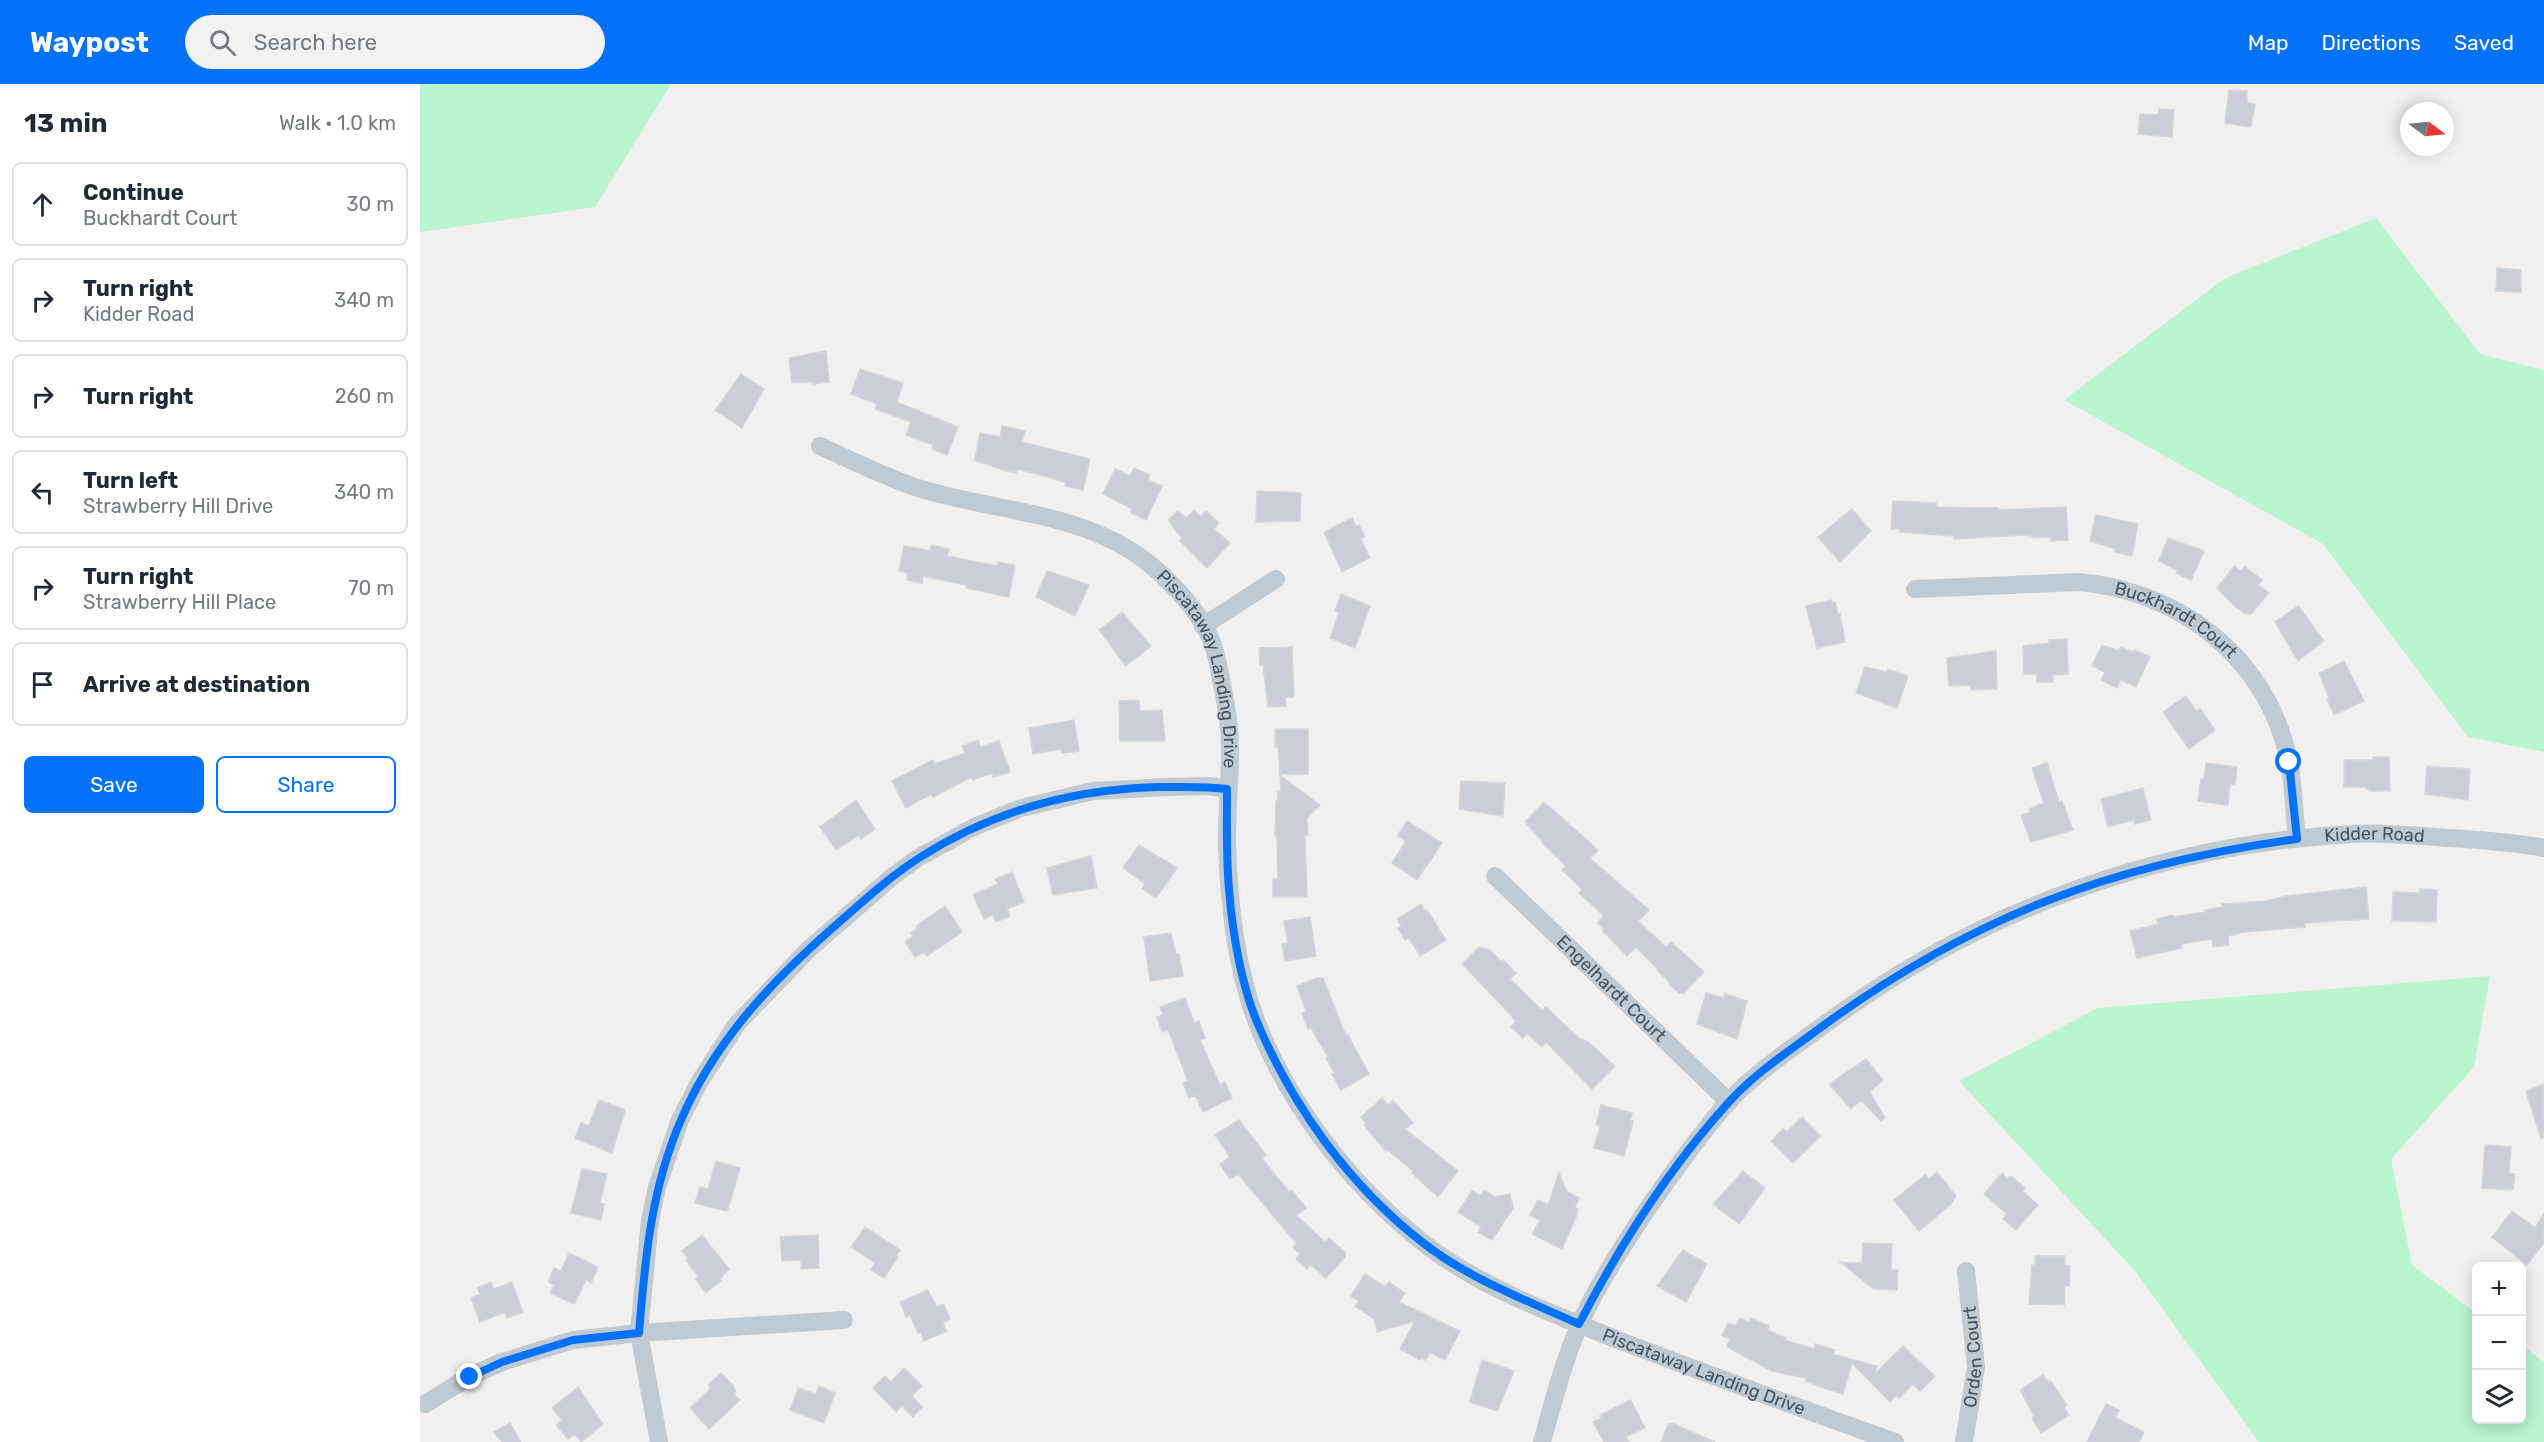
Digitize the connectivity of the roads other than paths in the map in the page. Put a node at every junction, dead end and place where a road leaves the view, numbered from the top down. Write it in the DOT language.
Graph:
graph roads {
  1 [pos="820,446"];
  2 [pos="1276,579"];
  3 [pos="1915,589"];
  4 [pos="1203,626"];
  5 [pos="1227,789"];
  6 [pos="2297,839"];
  7 [pos="2544,848"];
  8 [pos="1495,876"];
  9 [pos="1729,1102"];
  10 [pos="1966,1272"];
  11 [pos="844,1320"];
  12 [pos="1579,1324"];
  13 [pos="639,1333"];
  14 [pos="425,1404"];
  15 [pos="659,1442"];
  16 [pos="1542,1442"];
  17 [pos="1895,1442"];
  18 [pos="1964,1442"];
  1 -- 4 [label="street, Piscataway Landing Drive"];
  2 -- 4 [label="street"];
  3 -- 6 [label="street, Buckhardt Court"];
  4 -- 5 [label="street, Piscataway Landing Drive"];
  5 -- 12 [label="street, Piscataway Landing Drive"];
  5 -- 13 [label="street"];
  6 -- 7 [label="street, Kidder Road"];
  6 -- 9 [label="street, Kidder Road"];
  8 -- 9 [label="street, Engelhardt Court"];
  9 -- 12 [label="street, Kidder Road"];
  10 -- 18 [label="street, Orden Court"];
  11 -- 13 [label="street"];
  12 -- 16 [label="street, Kidder Road"];
  12 -- 17 [label="street, Piscataway Landing Drive"];
  13 -- 14 [label="street"];
  13 -- 15 [label="street"];
}
